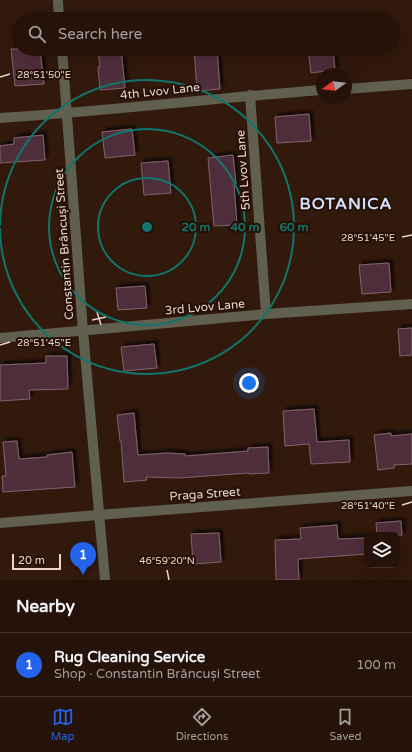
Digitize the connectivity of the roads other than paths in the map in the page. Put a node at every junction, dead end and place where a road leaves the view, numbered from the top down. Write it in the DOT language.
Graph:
graph roads {
  1 [pos="58,0"];
  2 [pos="59,12"];
  3 [pos="63,56"];
  4 [pos="412,84"];
  5 [pos="352,89"];
  6 [pos="316,90"];
  7 [pos="250,95"];
  8 [pos="67,114"];
  9 [pos="0,118"];
  10 [pos="412,304"];
  11 [pos="266,314"];
  12 [pos="83,331"];
  13 [pos="0,338"];
  14 [pos="412,492"];
  15 [pos="98,514"];
  16 [pos="0,523"];
  17 [pos="104,580"];
  1 -- 2 [label="street"];
  3 -- 8 [label="street, Constantin Brâncuși Street"];
  4 -- 5 [label="street"];
  6 -- 7 [label="street, 4th Lvov Lane"];
  7 -- 8 [label="street, 4th Lvov Lane"];
  7 -- 11 [label="street, 5th Lvov Lane"];
  8 -- 9 [label="street, 4th Lvov Lane"];
  8 -- 12 [label="street, Constantin Brâncuși Street"];
  10 -- 11 [label="street, 3rd Lvov Lane"];
  11 -- 12 [label="street, 3rd Lvov Lane"];
  12 -- 13 [label="street, 3rd Lvov Lane"];
  12 -- 15 [label="street, Constantin Brâncuși Street"];
  14 -- 15 [label="street, Praga Street"];
  15 -- 16 [label="street, Praga Street"];
  15 -- 17 [label="street, Constantin Brâncuși Street"];
}
